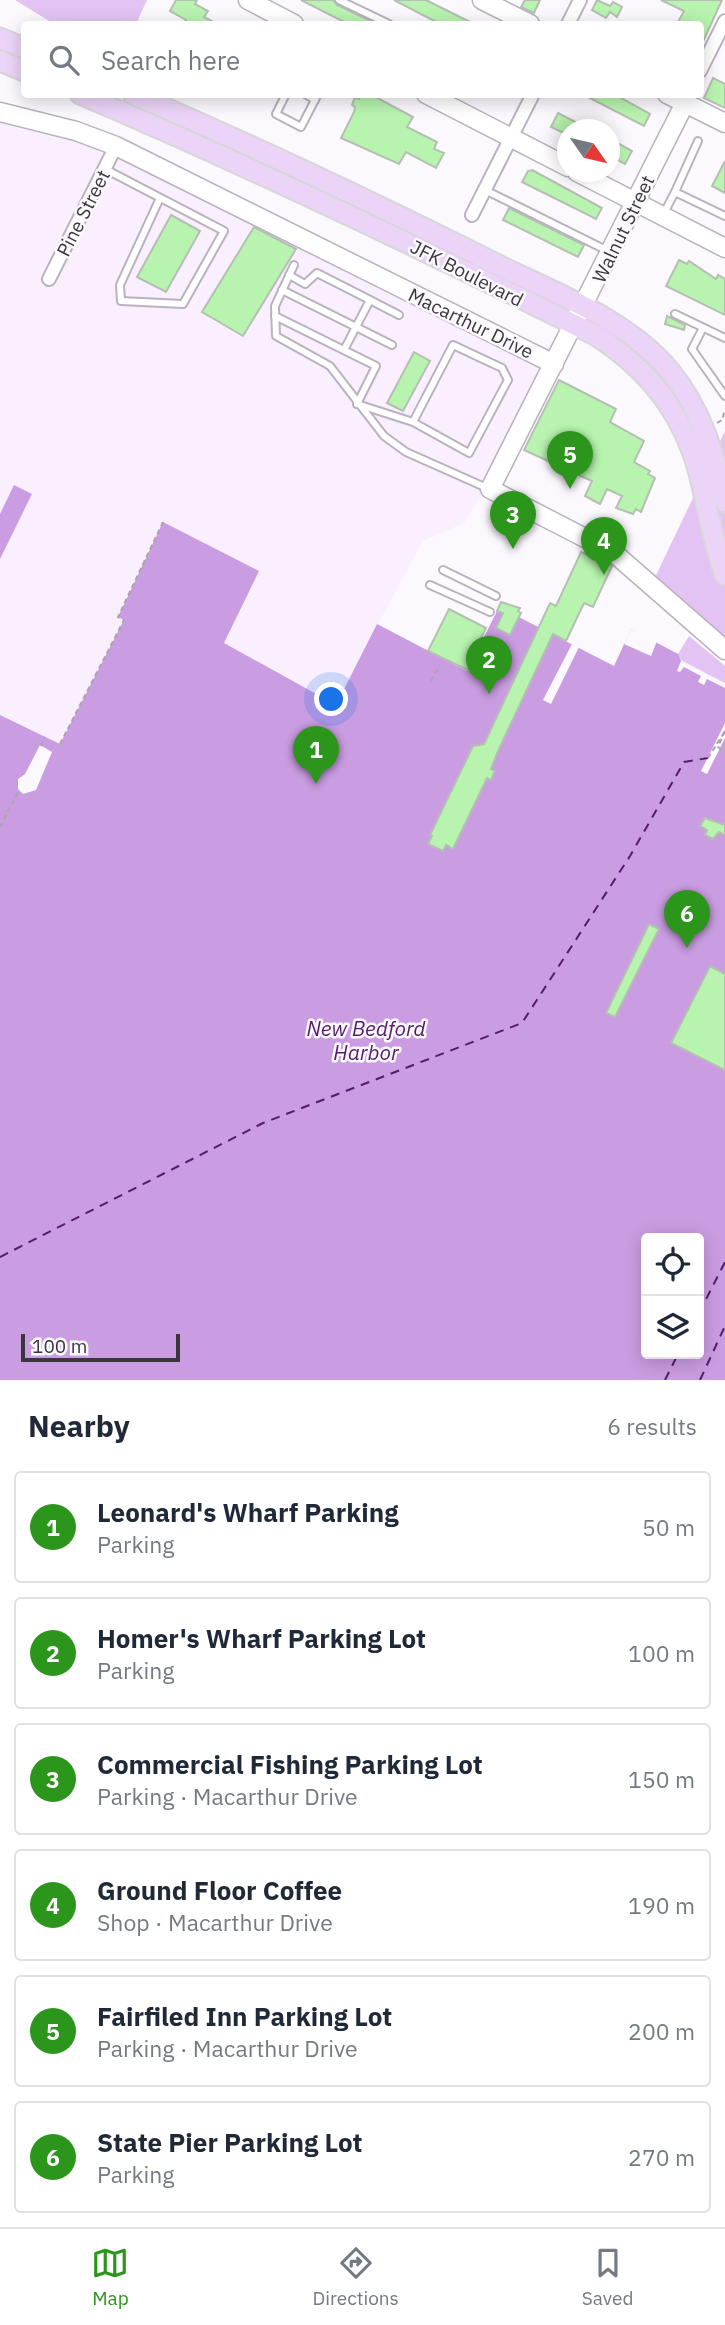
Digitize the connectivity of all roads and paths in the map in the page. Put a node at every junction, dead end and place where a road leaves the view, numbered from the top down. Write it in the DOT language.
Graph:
graph roads {
  1 [pos="249,0"];
  2 [pos="339,0"];
  3 [pos="482,0"];
  4 [pos="580,0"];
  5 [pos="288,21"];
  6 [pos="383,21"];
  7 [pos="524,21"];
  8 [pos="570,21"];
  9 [pos="725,22"];
  10 [pos="0,38"];
  11 [pos="21,47"];
  12 [pos="0,61"];
  13 [pos="704,65"];
  14 [pos="21,70"];
  15 [pos="89,98"];
  16 [pos="142,98"];
  17 [pos="284,98"];
  18 [pos="316,98"];
  19 [pos="434,98"];
  20 [pos="530,98"];
  21 [pos="687,99"];
  22 [pos="0,112"];
  23 [pos="725,124"];
  24 [pos="511,138"];
  25 [pos="698,141"];
  26 [pos="116,146"];
  27 [pos="557,161"];
  28 [pos="105,169"];
  29 [pos="596,182"];
  30 [pos="485,190"];
  31 [pos="675,192"];
  32 [pos="160,198"];
  33 [pos="637,203"];
  34 [pos="472,215"];
  35 [pos="663,216"];
  36 [pos="725,216"];
  37 [pos="725,248"];
  38 [pos="611,253"];
  39 [pos="295,265"];
  40 [pos="289,275"];
  41 [pos="49,279"];
  42 [pos="282,290"];
  43 [pos="370,300"];
  44 [pos="584,307"];
  45 [pos="675,314"];
  46 [pos="399,315"];
  47 [pos="275,316"];
  48 [pos="574,326"];
  49 [pos="356,327"];
  50 [pos="703,328"];
  51 [pos="725,338"];
  52 [pos="392,345"];
  53 [pos="344,350"];
  54 [pos="554,363"];
  55 [pos="725,396"];
  56 [pos="357,404"];
  57 [pos="725,410"];
  58 [pos="413,422"];
  59 [pos="716,423"];
  60 [pos="490,489"];
  61 [pos="725,502"];
  62 [pos="163,522"];
  63 [pos="443,570"];
  64 [pos="725,575"];
  65 [pos="430,585"];
  66 [pos="496,596"];
  67 [pos="490,612"];
  68 [pos="725,650"];
  69 [pos="444,658"];
  70 [pos="431,681"];
  71 [pos="725,731"];
  72 [pos="45,737"];
  73 [pos="60,744"];
  74 [pos="41,746"];
  75 [pos="725,752"];
  76 [pos="708,758"];
  77 [pos="19,790"];
  78 [pos="0,827"];
  1 -- 5 [label="street"];
  2 -- 6 [label="lane"];
  3 -- 7 [label="street"];
  4 -- 8 [label="street"];
  9 -- 13 [label="street"];
  10 -- 11 [label="main road"];
  12 -- 14 [label="main road"];
  15 -- 48 [label="main road, JFK Boulevard"];
  16 -- 44 [label="main road, JFK Boulevard"];
  17 -- 18 [label="lane"];
  19 -- 24 [label="street"];
  20 -- 24 [label="street"];
  21 -- 23 [label="street"];
  21 -- 33 [label="street, Walnut Street"];
  22 -- 26 [label="street"];
  24 -- 27 [label="street"];
  24 -- 30 [label="street"];
  25 -- 31 [label="lane"];
  26 -- 28 [label="street, Pine Street"];
  26 -- 54 [label="street, Macarthur Drive"];
  28 -- 32 [label="lane"];
  28 -- 41 [label="street, Pine Street"];
  29 -- 33 [label="street"];
  30 -- 34 [label="street"];
  30 -- 38 [label="lane"];
  31 -- 35 [label="lane"];
  31 -- 36 [label="lane"];
  32 -- 32 [label="lane"];
  33 -- 35 [label="street"];
  33 -- 38 [label="street, Walnut Street"];
  35 -- 37 [label="street"];
  38 -- 44 [label="street, Walnut Street"];
  39 -- 40 [label="lane"];
  40 -- 42 [label="lane"];
  40 -- 43 [label="lane"];
  42 -- 47 [label="lane"];
  42 -- 49 [label="lane"];
  43 -- 46 [label="lane"];
  43 -- 49 [label="lane"];
  44 -- 48 [label="street, Walnut Street"];
  44 -- 61 [label="main road, JFK Boulevard"];
  45 -- 50 [label="lane"];
  47 -- 53 [label="lane"];
  47 -- 56 [label="lane"];
  48 -- 54 [label="street, Walnut Street"];
  48 -- 64 [label="main road, JFK Boulevard"];
  49 -- 52 [label="lane"];
  49 -- 53 [label="lane"];
  50 -- 51 [label="lane"];
  50 -- 55 [label="lane"];
  53 -- 56 [label="lane"];
  54 -- 60 [label="street, Macarthur Drive"];
  56 -- 58 [label="lane"];
  56 -- 60 [label="lane"];
  57 -- 59 [label="path"];
  58 -- 58 [label="lane"];
  60 -- 68 [label="street"];
  62 -- 73 [label="path"];
  63 -- 66 [label="lane"];
  65 -- 67 [label="lane"];
  69 -- 70 [label="path"];
  71 -- 75 [label="path"];
  71 -- 76 [label="path"];
  72 -- 74 [label="path"];
  77 -- 78 [label="path"];
}
